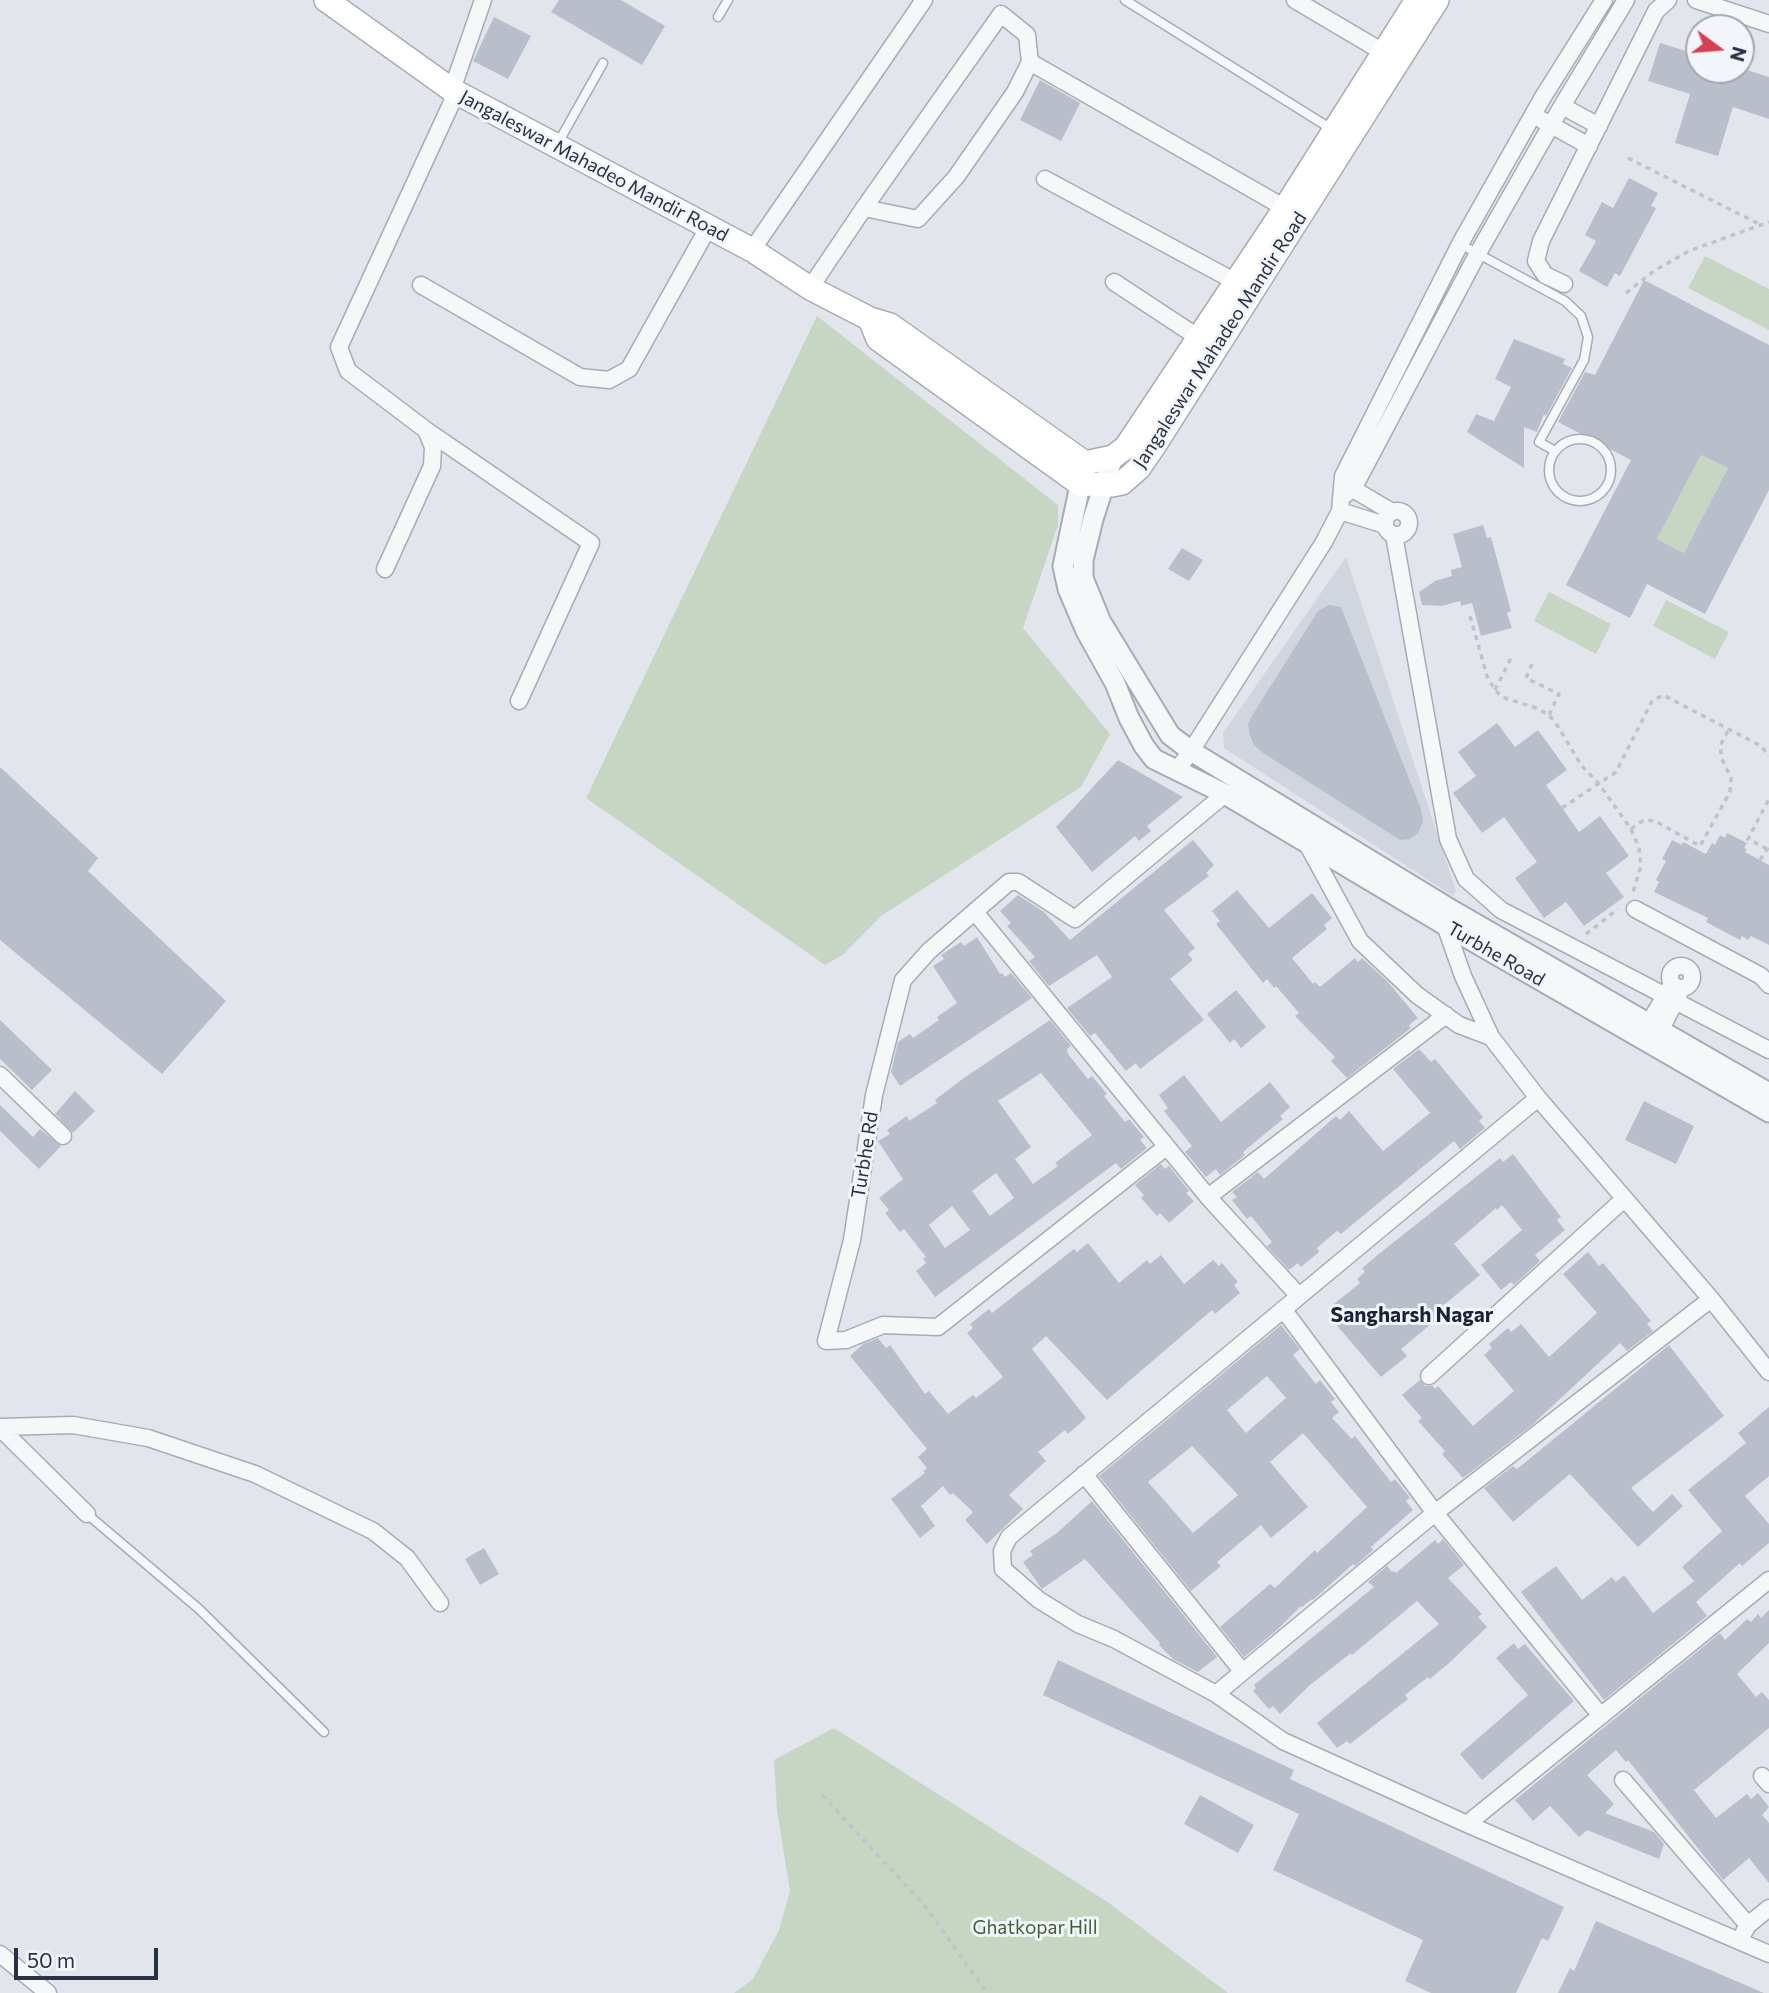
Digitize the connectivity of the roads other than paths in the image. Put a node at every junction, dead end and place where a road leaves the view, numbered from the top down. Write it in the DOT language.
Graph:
graph roads {
  1 [pos="326,0"];
  2 [pos="483,0"];
  3 [pos="728,0"];
  4 [pos="924,0"];
  5 [pos="1125,0"];
  6 [pos="1295,0"];
  7 [pos="1417,0"];
  8 [pos="1437,0"];
  9 [pos="1604,0"];
  10 [pos="1626,0"];
  11 [pos="1668,0"];
  12 [pos="1696,0"];
  13 [pos="718,17"];
  14 [pos="1769,24"];
  15 [pos="1382,52"];
  16 [pos="1030,62"];
  17 [pos="603,63"];
  18 [pos="452,90"];
  19 [pos="1562,106"];
  20 [pos="1534,114"];
  21 [pos="1551,126"];
  22 [pos="1599,126"];
  23 [pos="1342,136"];
  24 [pos="556,146"];
  25 [pos="1588,146"];
  26 [pos="1045,179"];
  27 [pos="864,208"];
  28 [pos="1285,208"];
  29 [pos="708,228"];
  30 [pos="1460,244"];
  31 [pos="752,250"];
  32 [pos="1478,253"];
  33 [pos="1115,282"];
  34 [pos="1236,282"];
  35 [pos="1564,284"];
  36 [pos="421,285"];
  37 [pos="810,288"];
  38 [pos="1199,338"];
  39 [pos="426,430"];
  40 [pos="1368,444"];
  41 [pos="1555,451"];
  42 [pos="1114,457"];
  43 [pos="1082,474"];
  44 [pos="1104,485"];
  45 [pos="1346,499"];
  46 [pos="1390,524"];
  47 [pos="385,569"];
  48 [pos="519,701"];
  49 [pos="1191,751"];
  50 [pos="1177,770"];
  51 [pos="1225,794"];
  52 [pos="1306,842"];
  53 [pos="1630,903"];
  54 [pos="975,912"];
  55 [pos="1445,925"];
  56 [pos="1769,985"];
  57 [pos="1674,992"];
  58 [pos="1446,1016"];
  59 [pos="1769,1030"];
  60 [pos="1651,1034"];
  61 [pos="1491,1037"];
  62 [pos="1765,1048"];
  63 [pos="0,1075"];
  64 [pos="1769,1093"];
  65 [pos="1538,1098"];
  66 [pos="1769,1112"];
  67 [pos="63,1136"];
  68 [pos="1166,1147"];
  69 [pos="1208,1197"];
  70 [pos="1624,1199"];
  71 [pos="1299,1296"];
  72 [pos="1711,1299"];
  73 [pos="1283,1309"];
  74 [pos="1769,1372"];
  75 [pos="1429,1376"];
  76 [pos="0,1427"];
  77 [pos="1084,1474"];
  78 [pos="1435,1513"];
  79 [pos="87,1514"];
  80 [pos="1769,1580"];
  81 [pos="440,1603"];
  82 [pos="1242,1671"];
  83 [pos="1216,1694"];
  84 [pos="1601,1716"];
  85 [pos="324,1732"];
  86 [pos="1623,1780"];
  87 [pos="1467,1824"];
  88 [pos="1769,1908"];
  89 [pos="1748,1925"];
  90 [pos="1740,1940"];
  91 [pos="0,1954"];
  92 [pos="1769,1954"];
  93 [pos="48,1993"];
  1 -- 18 [label="main road, Jangaleswar Mahadeo Mandir Road"];
  2 -- 18 [label="street"];
  3 -- 13 [label="lane"];
  4 -- 31 [label="street"];
  5 -- 23 [label="lane"];
  6 -- 15 [label="street"];
  7 -- 15 [label="main road, Jangaleswar Mahadeo Mandir Road"];
  8 -- 23 [label="main road, Jangaleswar Mahadeo Mandir Road"];
  9 -- 20 [label="street"];
  10 -- 19 [label="street"];
  11 -- 22 [label="street"];
  12 -- 14 [label="street"];
  15 -- 23 [label="main road, Jangaleswar Mahadeo Mandir Road"];
  16 -- 27 [label="street"];
  16 -- 27 [label="street"];
  16 -- 28 [label="street"];
  17 -- 24 [label="lane"];
  18 -- 24 [label="main road, Jangaleswar Mahadeo Mandir Road"];
  18 -- 39 [label="street"];
  19 -- 21 [label="street"];
  19 -- 22 [label="street"];
  20 -- 21 [label="street"];
  20 -- 30 [label="street"];
  21 -- 25 [label="street"];
  21 -- 32 [label="street"];
  22 -- 25 [label="street"];
  23 -- 28 [label="main road, Jangaleswar Mahadeo Mandir Road"];
  23 -- 44 [label="main road, Jangaleswar Mahadeo Mandir Road"];
  24 -- 29 [label="main road, Jangaleswar Mahadeo Mandir Road"];
  25 -- 35 [label="street"];
  26 -- 34 [label="street"];
  27 -- 37 [label="street"];
  28 -- 34 [label="main road, Jangaleswar Mahadeo Mandir Road"];
  29 -- 31 [label="main road, Jangaleswar Mahadeo Mandir Road"];
  29 -- 36 [label="street"];
  30 -- 32 [label="lane"];
  30 -- 40 [label="street"];
  31 -- 37 [label="main road, Jangaleswar Mahadeo Mandir Road"];
  32 -- 40 [label="street"];
  32 -- 41 [label="lane"];
  33 -- 38 [label="street"];
  34 -- 38 [label="main road, Jangaleswar Mahadeo Mandir Road"];
  37 -- 43 [label="main road, Jangaleswar Mahadeo Mandir Road"];
  38 -- 42 [label="main road, Jangaleswar Mahadeo Mandir Road"];
  39 -- 47 [label="street"];
  39 -- 48 [label="street"];
  40 -- 45 [label="street"];
  41 -- 41 [label="lane"];
  42 -- 43 [label="main road, Jangaleswar Mahadeo Mandir Road"];
  42 -- 44 [label="street"];
  43 -- 44 [label="main road, Jangaleswar Mahadeo Mandir Road"];
  43 -- 50 [label="street, Turbhe Road"];
  44 -- 49 [label="street"];
  45 -- 46 [label="street"];
  45 -- 46 [label="street"];
  45 -- 49 [label="street"];
  46 -- 57 [label="street"];
  49 -- 50 [label="street"];
  49 -- 60 [label="street"];
  50 -- 51 [label="street, Turbhe Road"];
  51 -- 52 [label="street, Turbhe Road"];
  51 -- 54 [label="street, Turbhe Rd"];
  52 -- 55 [label="street, Turbhe Road"];
  52 -- 58 [label="street"];
  53 -- 56 [label="street"];
  54 -- 68 [label="street"];
  54 -- 68 [label="street, Turbhe Rd"];
  55 -- 60 [label="street, Turbhe Road"];
  55 -- 61 [label="street"];
  57 -- 60 [label="street"];
  57 -- 62 [label="street"];
  58 -- 61 [label="street"];
  58 -- 69 [label="street"];
  59 -- 62 [label="street"];
  60 -- 64 [label="street"];
  60 -- 66 [label="street, Turbhe Road"];
  61 -- 65 [label="street"];
  63 -- 67 [label="street"];
  65 -- 70 [label="street"];
  65 -- 71 [label="street"];
  68 -- 69 [label="street"];
  69 -- 71 [label="street"];
  70 -- 72 [label="street"];
  70 -- 75 [label="street"];
  71 -- 73 [label="street"];
  72 -- 74 [label="street"];
  72 -- 78 [label="street"];
  73 -- 77 [label="street"];
  73 -- 78 [label="street"];
  76 -- 79 [label="street"];
  76 -- 81 [label="street"];
  77 -- 82 [label="street"];
  77 -- 83 [label="street"];
  78 -- 82 [label="street"];
  78 -- 84 [label="street"];
  79 -- 85 [label="lane"];
  80 -- 84 [label="street"];
  82 -- 83 [label="street"];
  83 -- 87 [label="street"];
  84 -- 87 [label="street"];
  86 -- 89 [label="street"];
  87 -- 90 [label="street"];
  88 -- 89 [label="street"];
  89 -- 90 [label="street"];
  90 -- 92 [label="street"];
  91 -- 93 [label="street"];
}
